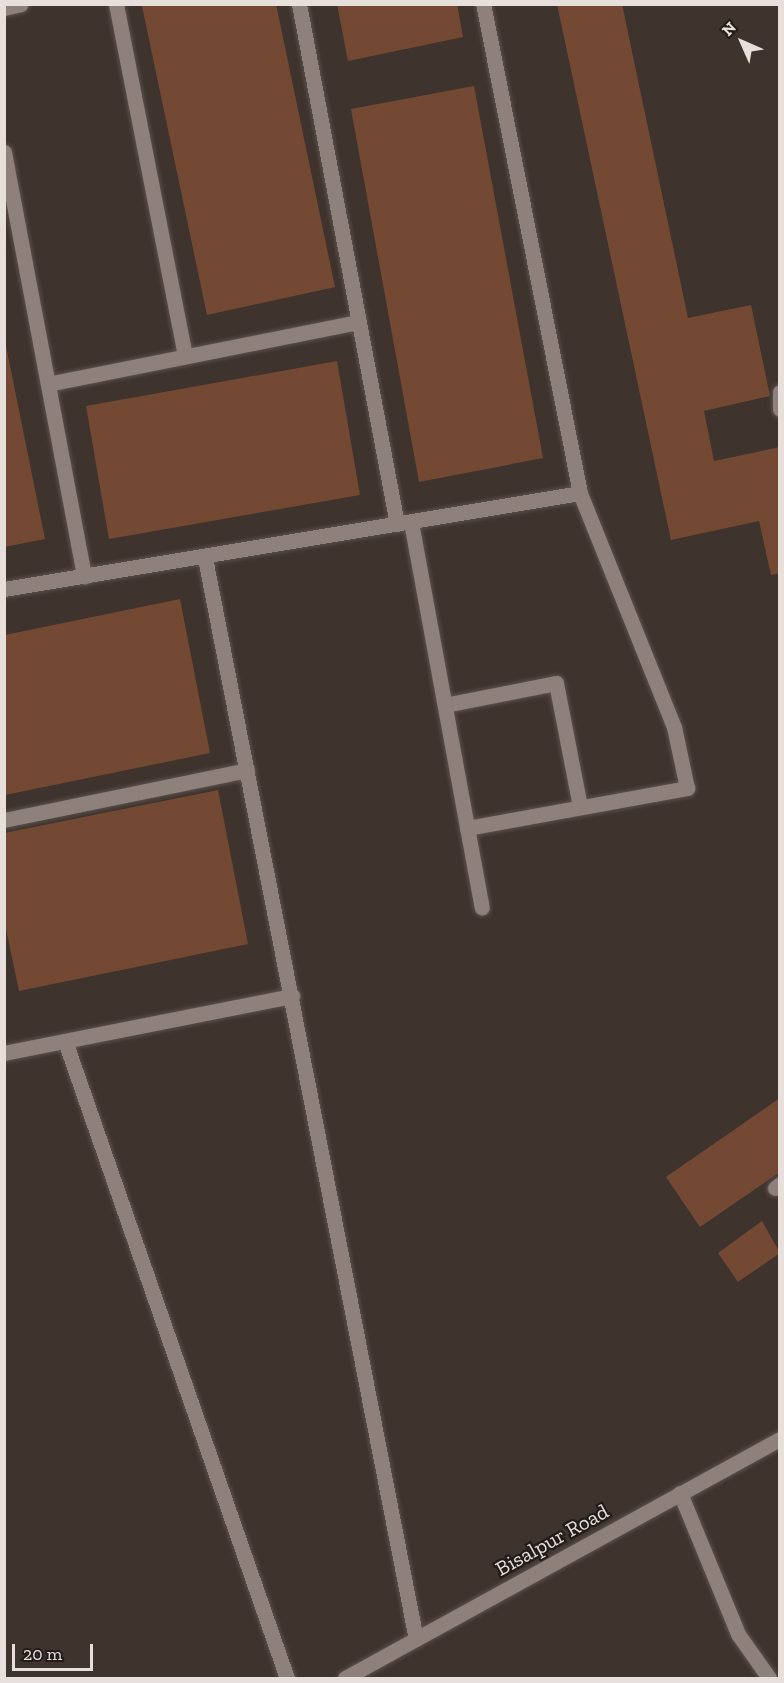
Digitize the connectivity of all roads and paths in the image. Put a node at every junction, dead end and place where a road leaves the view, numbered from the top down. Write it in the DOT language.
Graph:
graph roads {
  1 [pos="21,4"];
  2 [pos="116,4"];
  3 [pos="299,4"];
  4 [pos="483,4"];
  5 [pos="4,8"];
  6 [pos="4,152"];
  7 [pos="359,322"];
  8 [pos="185,356"];
  9 [pos="48,384"];
  10 [pos="780,392"];
  11 [pos="780,409"];
  12 [pos="580,493"];
  13 [pos="404,523"];
  14 [pos="205,558"];
  15 [pos="84,577"];
  16 [pos="4,589"];
  17 [pos="445,705"];
  18 [pos="247,770"];
  19 [pos="580,807"];
  20 [pos="4,820"];
  21 [pos="467,828"];
  22 [pos="482,908"];
  23 [pos="292,996"];
  24 [pos="65,1041"];
  25 [pos="4,1053"];
  26 [pos="780,1438"];
  27 [pos="680,1493"];
  28 [pos="416,1639"];
  29 [pos="287,1678"];
  30 [pos="345,1678"];
  31 [pos="769,1678"];
  1 -- 5 [label="street"];
  2 -- 8 [label="street"];
  3 -- 7 [label="street"];
  4 -- 12 [label="street"];
  6 -- 9 [label="street"];
  7 -- 8 [label="street"];
  7 -- 13 [label="street"];
  8 -- 9 [label="street"];
  9 -- 15 [label="street"];
  10 -- 11 [label="street"];
  12 -- 13 [label="street"];
  12 -- 19 [label="street"];
  13 -- 14 [label="street"];
  13 -- 17 [label="street"];
  14 -- 15 [label="street"];
  14 -- 18 [label="street"];
  15 -- 16 [label="street"];
  17 -- 19 [label="street"];
  17 -- 21 [label="street"];
  18 -- 20 [label="street"];
  18 -- 23 [label="street"];
  19 -- 21 [label="street"];
  21 -- 22 [label="street"];
  23 -- 24 [label="street"];
  23 -- 28 [label="street"];
  24 -- 25 [label="street"];
  24 -- 29 [label="street"];
  26 -- 27 [label="street, Bisalpur Road"];
  27 -- 28 [label="street, Bisalpur Road"];
  27 -- 31 [label="street"];
  28 -- 30 [label="street, Bisalpur Road"];
}
